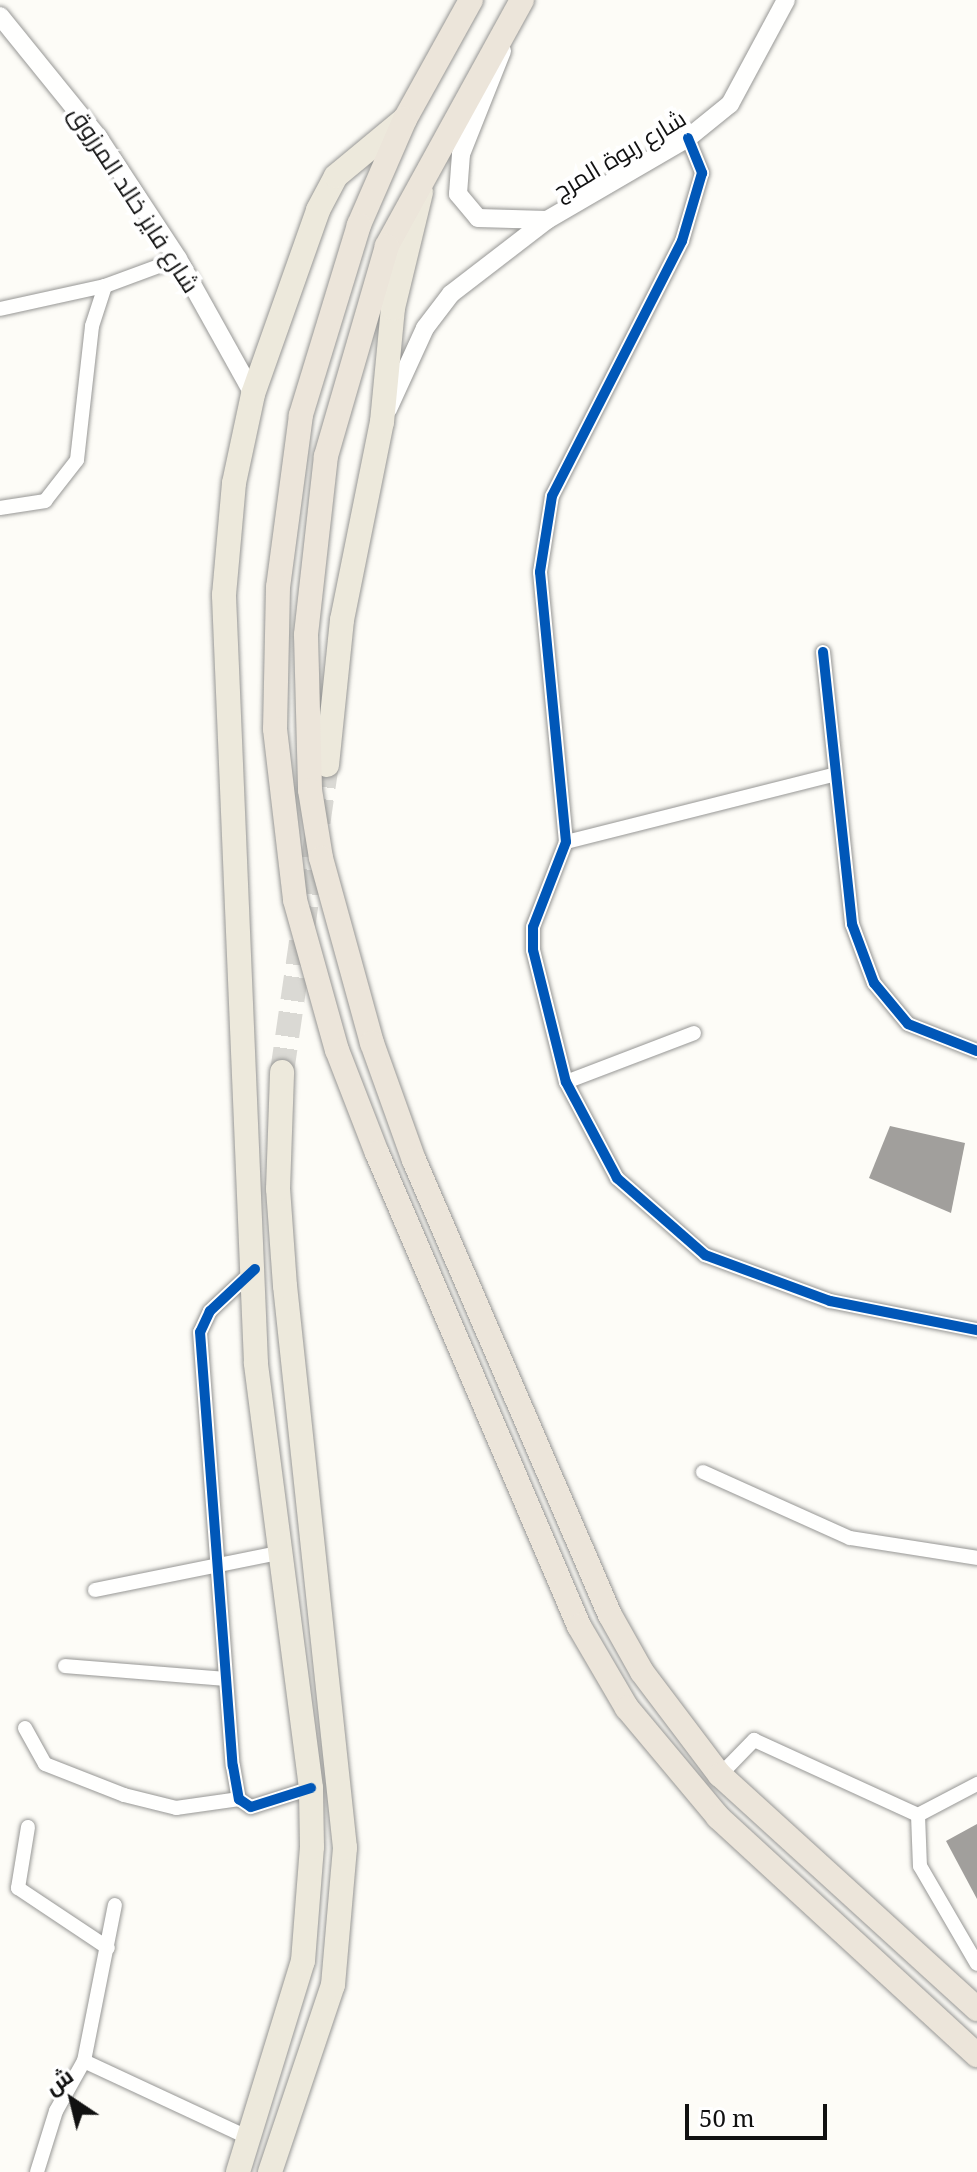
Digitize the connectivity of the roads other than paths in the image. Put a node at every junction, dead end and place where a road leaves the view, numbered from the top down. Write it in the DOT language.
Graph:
graph roads {
  1 [pos="471,0"];
  2 [pos="786,0"];
  3 [pos="517,9"];
  4 [pos="1,20"];
  5 [pos="405,119"];
  6 [pos="688,138"];
  7 [pos="425,176"];
  8 [pos="547,220"];
  9 [pos="178,259"];
  10 [pos="105,286"];
  11 [pos="0,309"];
  12 [pos="253,394"];
  13 [pos="382,422"];
  14 [pos="0,508"];
  15 [pos="823,652"];
  16 [pos="327,765"];
  17 [pos="832,775"];
  18 [pos="566,842"];
  19 [pos="694,1033"];
  20 [pos="977,1051"];
  21 [pos="282,1072"];
  22 [pos="566,1082"];
  23 [pos="255,1269"];
  24 [pos="977,1330"];
  25 [pos="703,1472"];
  26 [pos="279,1553"];
  27 [pos="977,1558"];
  28 [pos="214,1561"];
  29 [pos="95,1590"];
  30 [pos="65,1666"];
  31 [pos="225,1679"];
  32 [pos="25,1728"];
  33 [pos="720,1775"];
  34 [pos="977,1784"];
  35 [pos="311,1788"];
  36 [pos="239,1799"];
  37 [pos="918,1815"];
  38 [pos="28,1827"];
  39 [pos="115,1905"];
  40 [pos="108,1948"];
  41 [pos="977,1964"];
  42 [pos="977,2009"];
  43 [pos="977,2055"];
  44 [pos="84,2061"];
  45 [pos="249,2138"];
  46 [pos="37,2172"];
  47 [pos="238,2172"];
  48 [pos="270,2172"];
  1 -- 5 [label="highway"];
  2 -- 6 [label="street, شارع ربوة المرج"];
  3 -- 7 [label="highway"];
  3 -- 8 [label="street, شارع ربوة المرج"];
  4 -- 9 [label="street, شارع فايز خالد المرزوق"];
  5 -- 12 [label="main road"];
  5 -- 43 [label="highway"];
  6 -- 8 [label="street, شارع ربوة المرج"];
  6 -- 18 [label="street"];
  7 -- 13 [label="main road"];
  7 -- 33 [label="highway"];
  8 -- 13 [label="street, شارع ربوة المرج"];
  9 -- 10 [label="street"];
  9 -- 12 [label="street, شارع فايز خالد المرزوق"];
  10 -- 11 [label="street"];
  10 -- 14 [label="street"];
  12 -- 23 [label="main road"];
  13 -- 16 [label="main road"];
  15 -- 17 [label="street"];
  17 -- 18 [label="street"];
  17 -- 20 [label="street"];
  18 -- 22 [label="street"];
  19 -- 22 [label="street"];
  21 -- 48 [label="main road"];
  22 -- 24 [label="street"];
  23 -- 26 [label="main road"];
  23 -- 28 [label="street"];
  25 -- 27 [label="street"];
  26 -- 28 [label="street"];
  26 -- 35 [label="main road"];
  28 -- 29 [label="street"];
  28 -- 31 [label="street"];
  30 -- 31 [label="street"];
  31 -- 36 [label="street"];
  32 -- 36 [label="street"];
  33 -- 37 [label="street"];
  33 -- 42 [label="highway"];
  34 -- 37 [label="street"];
  35 -- 36 [label="street"];
  35 -- 45 [label="main road"];
  37 -- 41 [label="street"];
  38 -- 40 [label="street"];
  39 -- 40 [label="street"];
  40 -- 44 [label="street"];
  44 -- 45 [label="street"];
  44 -- 46 [label="street"];
  45 -- 47 [label="main road"];
}
